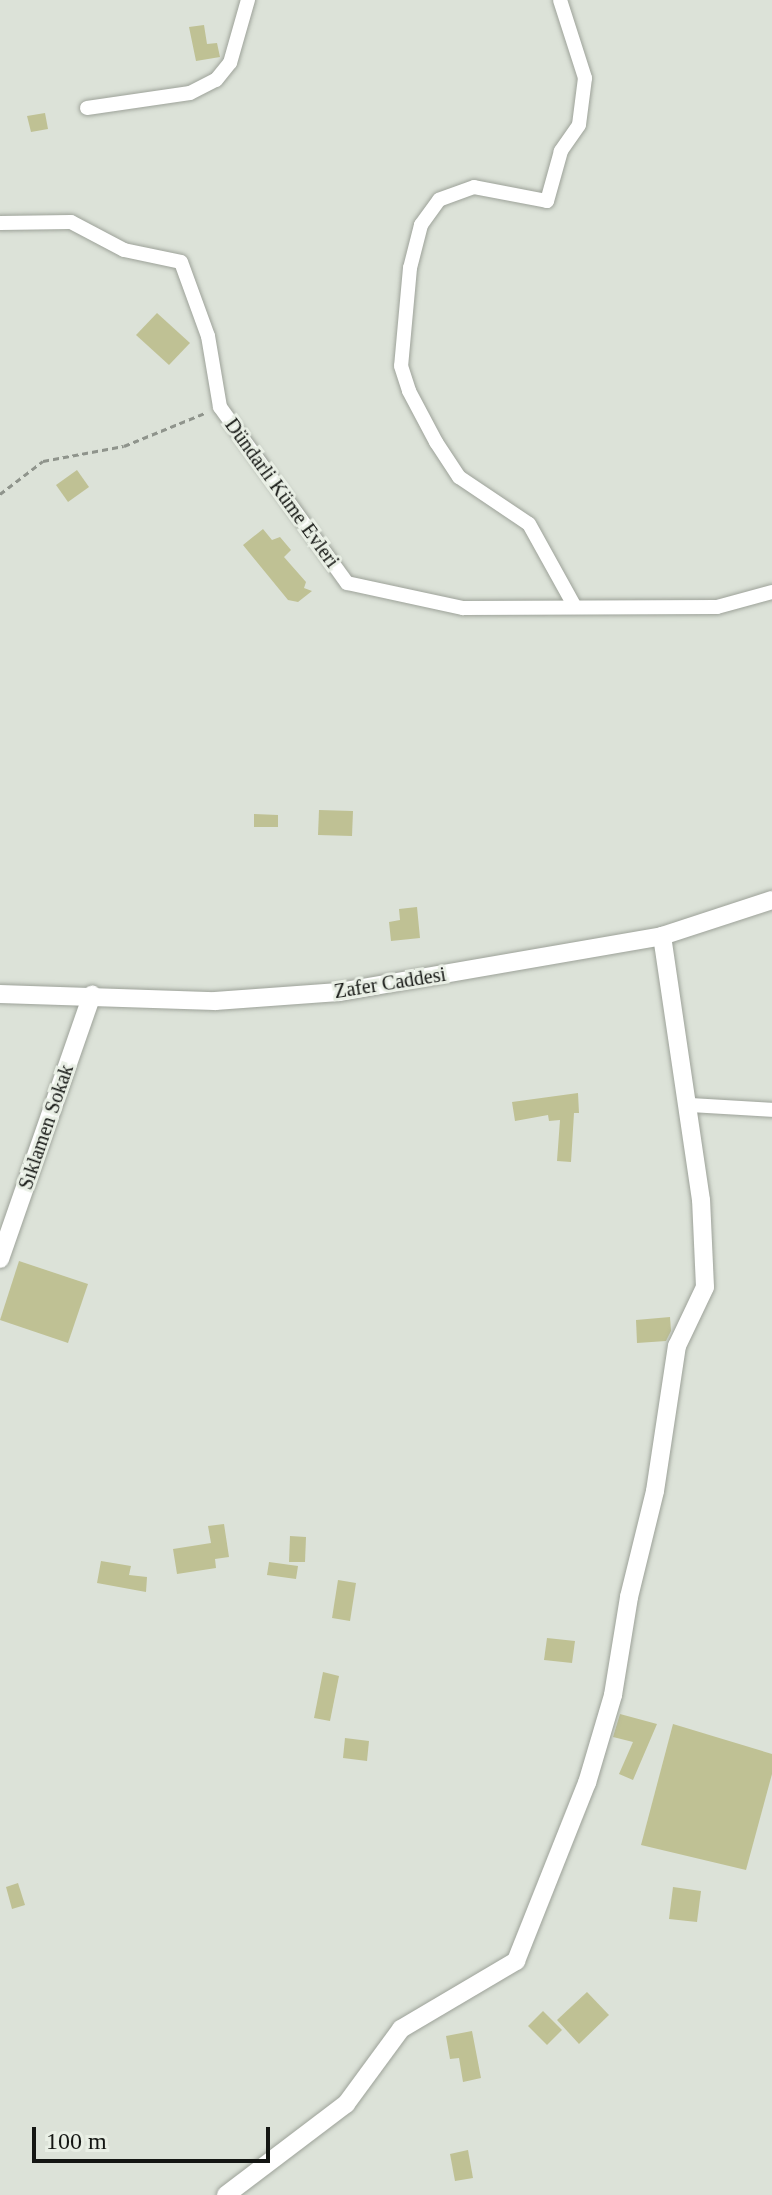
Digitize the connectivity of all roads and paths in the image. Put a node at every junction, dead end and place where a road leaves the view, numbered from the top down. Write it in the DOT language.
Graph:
graph roads {
  1 [pos="248,0"];
  2 [pos="560,0"];
  3 [pos="87,108"];
  4 [pos="0,223"];
  5 [pos="220,407"];
  6 [pos="0,494"];
  7 [pos="772,592"];
  8 [pos="575,607"];
  9 [pos="770,904"];
  10 [pos="662,936"];
  11 [pos="0,994"];
  12 [pos="92,995"];
  13 [pos="689,1105"];
  14 [pos="772,1110"];
  15 [pos="0,1259"];
  16 [pos="226,2195"];
  1 -- 3 [label="street"];
  2 -- 8 [label="street"];
  4 -- 5 [label="street, Dündarli Küme Evleri"];
  5 -- 6 [label="path"];
  5 -- 8 [label="street, Dündarli Küme Evleri"];
  7 -- 8 [label="street, Dündarli Küme Evleri"];
  9 -- 10 [label="street, Zafer Caddesi"];
  10 -- 12 [label="street, Zafer Caddesi"];
  10 -- 13 [label="street"];
  11 -- 12 [label="street, Zafer Caddesi"];
  12 -- 15 [label="street, Sıklamen Sokak"];
  13 -- 14 [label="street"];
  13 -- 16 [label="street"];
}
